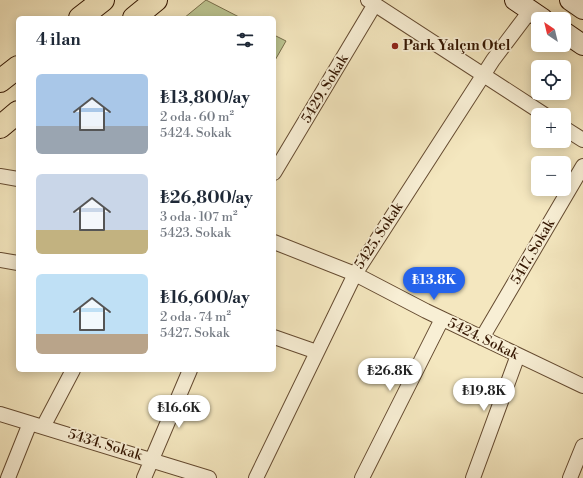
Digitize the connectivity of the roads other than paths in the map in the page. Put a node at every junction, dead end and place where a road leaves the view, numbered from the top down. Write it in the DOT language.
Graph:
graph roads {
  1 [pos="103,0"];
  2 [pos="156,0"];
  3 [pos="570,0"];
  4 [pos="372,2"];
  5 [pos="583,9"];
  6 [pos="530,10"];
  7 [pos="83,16"];
  8 [pos="136,16"];
  9 [pos="16,68"];
  10 [pos="484,75"];
  11 [pos="0,81"];
  12 [pos="534,108"];
  13 [pos="16,114"];
  14 [pos="0,127"];
  15 [pos="571,132"];
  16 [pos="583,140"];
  17 [pos="583,166"];
  18 [pos="276,170"];
  19 [pos="0,176"];
  20 [pos="16,178"];
  21 [pos="276,243"];
  22 [pos="0,260"];
  23 [pos="16,263"];
  24 [pos="355,274"];
  25 [pos="442,319"];
  26 [pos="276,338"];
  27 [pos="482,338"];
  28 [pos="317,352"];
  29 [pos="518,355"];
  30 [pos="72,372"];
  31 [pos="189,372"];
  32 [pos="583,386"];
  33 [pos="0,414"];
  34 [pos="37,425"];
  35 [pos="583,446"];
  36 [pos="152,460"];
  37 [pos="8,478"];
  38 [pos="144,478"];
  39 [pos="209,478"];
  40 [pos="256,478"];
  41 [pos="362,478"];
  42 [pos="473,478"];
  43 [pos="570,478"];
  1 -- 7 [label="highway"];
  2 -- 8 [label="highway"];
  3 -- 5 [label="main road"];
  4 -- 10 [label="street"];
  4 -- 18 [label="street, 5429. Sokak"];
  6 -- 10 [label="street, 5425. Sokak"];
  9 -- 11 [label="highway"];
  10 -- 12 [label="street"];
  10 -- 24 [label="street, 5425. Sokak"];
  13 -- 14 [label="highway"];
  15 -- 16 [label="street"];
  17 -- 27 [label="street, 5417. Sokak"];
  19 -- 20 [label="street"];
  21 -- 24 [label="street, 5424. Sokak"];
  22 -- 23 [label="street"];
  24 -- 25 [label="street, 5424. Sokak"];
  24 -- 28 [label="street, 5425. Sokak"];
  25 -- 27 [label="street, 5424. Sokak"];
  25 -- 41 [label="street"];
  26 -- 28 [label="street"];
  27 -- 29 [label="street, 5424. Sokak"];
  28 -- 40 [label="street, 5425. Sokak"];
  29 -- 32 [label="street, 5424. Sokak"];
  29 -- 42 [label="street"];
  30 -- 34 [label="street"];
  31 -- 36 [label="street"];
  33 -- 34 [label="street, 5434. Sokak"];
  34 -- 36 [label="street, 5434. Sokak"];
  34 -- 37 [label="street"];
  35 -- 43 [label="street"];
  36 -- 38 [label="street"];
  36 -- 39 [label="street, 5434. Sokak"];
}
